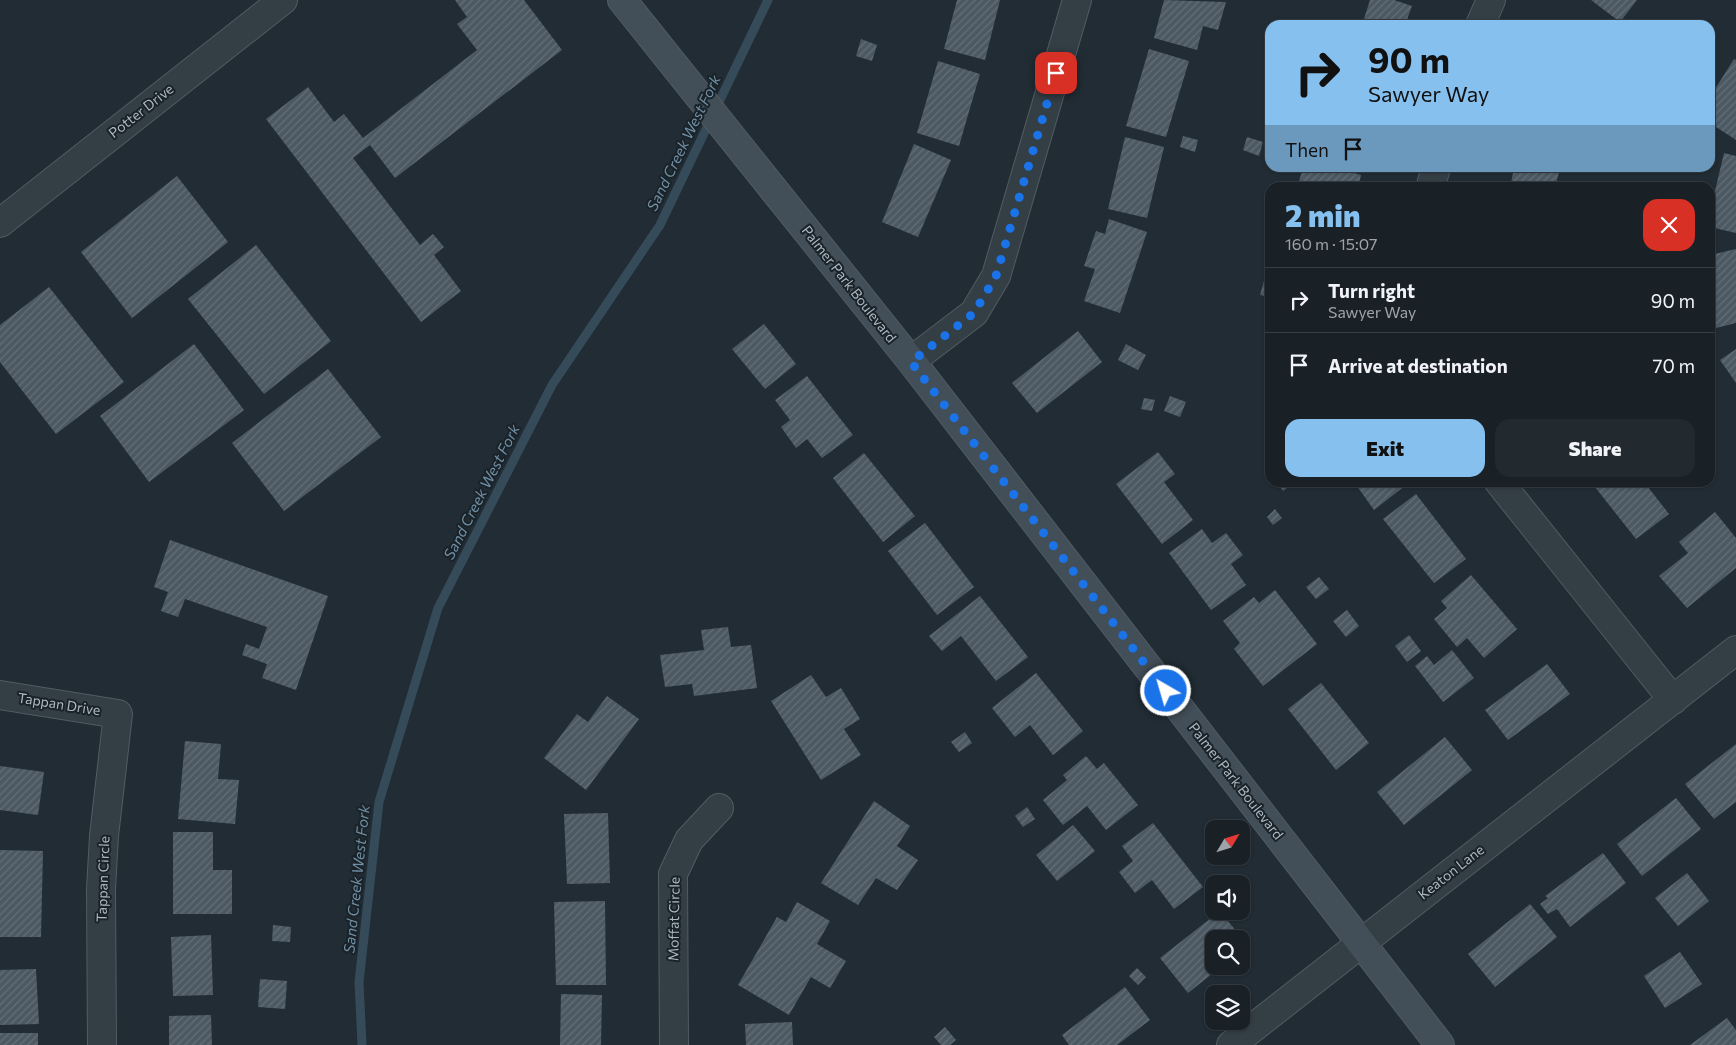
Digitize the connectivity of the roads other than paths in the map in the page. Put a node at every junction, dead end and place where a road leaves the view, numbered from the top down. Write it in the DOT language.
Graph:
graph roads {
  1 [pos="283,0"];
  2 [pos="622,0"];
  3 [pos="1077,0"];
  4 [pos="1491,0"];
  5 [pos="1482,20"];
  6 [pos="0,223"];
  7 [pos="911,362"];
  8 [pos="1503,487"];
  9 [pos="1736,650"];
  10 [pos="0,695"];
  11 [pos="1673,700"];
  12 [pos="118,714"];
  13 [pos="719,808"];
  14 [pos="1360,942"];
  15 [pos="102,1045"];
  16 [pos="674,1045"];
  17 [pos="1231,1045"];
  18 [pos="1440,1045"];
  1 -- 6 [label="street, Potter Drive"];
  2 -- 7 [label="main road, Palmer Park Boulevard"];
  3 -- 7 [label="street"];
  4 -- 5 [label="street"];
  7 -- 14 [label="main road, Palmer Park Boulevard"];
  8 -- 11 [label="street"];
  9 -- 11 [label="street, Keaton Lane"];
  10 -- 12 [label="street, Tappan Drive"];
  11 -- 14 [label="street, Keaton Lane"];
  12 -- 15 [label="street, Tappan Circle"];
  13 -- 16 [label="street, Moffat Circle"];
  14 -- 17 [label="street, Keaton Lane"];
  14 -- 18 [label="main road, Palmer Park Boulevard"];
}
